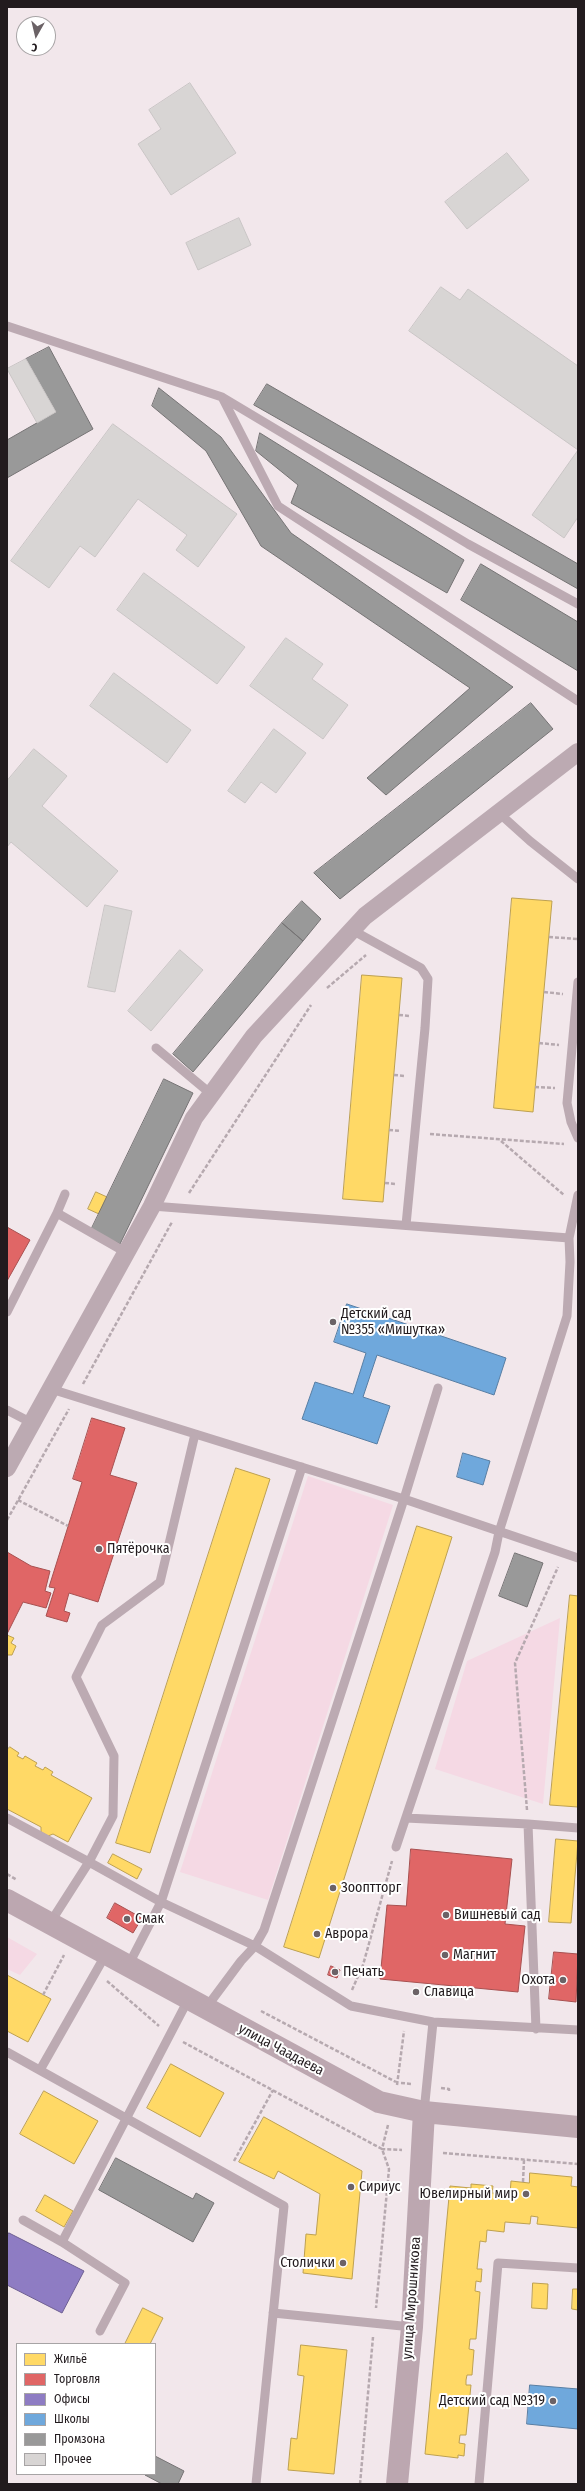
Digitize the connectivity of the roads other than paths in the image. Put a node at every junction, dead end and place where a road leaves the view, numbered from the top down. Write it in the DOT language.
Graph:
graph roads {
  1 [pos="7,326"];
  2 [pos="222,397"];
  3 [pos="578,604"];
  4 [pos="578,701"];
  5 [pos="578,752"];
  6 [pos="500,814"];
  7 [pos="578,879"];
  8 [pos="352,930"];
  9 [pos="578,982"];
  10 [pos="156,1048"];
  11 [pos="211,1094"];
  12 [pos="578,1138"];
  13 [pos="65,1194"];
  14 [pos="578,1195"];
  15 [pos="152,1206"];
  16 [pos="577,1206"];
  17 [pos="57,1213"];
  18 [pos="406,1225"];
  19 [pos="569,1238"];
  20 [pos="127,1253"];
  21 [pos="7,1312"];
  22 [pos="438,1388"];
  23 [pos="51,1389"];
  24 [pos="7,1410"];
  25 [pos="32,1423"];
  26 [pos="195,1434"];
  27 [pos="302,1467"];
  28 [pos="7,1468"];
  29 [pos="404,1499"];
  30 [pos="499,1532"];
  31 [pos="578,1558"];
  32 [pos="7,1818"];
  33 [pos="406,1818"];
  34 [pos="528,1824"];
  35 [pos="578,1828"];
  36 [pos="396,1847"];
  37 [pos="89,1862"];
  38 [pos="7,1900"];
  39 [pos="161,1902"];
  40 [pos="50,1923"];
  41 [pos="255,1946"];
  42 [pos="101,1963"];
  43 [pos="128,1966"];
  44 [pos="197,2004"];
  45 [pos="433,2022"];
  46 [pos="536,2029"];
  47 [pos="578,2030"];
  48 [pos="7,2052"];
  49 [pos="40,2070"];
  50 [pos="424,2112"];
  51 [pos="126,2120"];
  52 [pos="578,2127"];
  53 [pos="23,2220"];
  54 [pos="62,2242"];
  55 [pos="578,2268"];
  56 [pos="273,2313"];
  57 [pos="412,2327"];
  58 [pos="100,2331"];
  59 [pos="256,2484"];
  60 [pos="397,2484"];
  61 [pos="479,2484"];
  1 -- 2 [label="lane"];
  2 -- 3 [label="lane"];
  2 -- 4 [label="lane"];
  5 -- 6 [label="street"];
  6 -- 7 [label="lane"];
  6 -- 8 [label="street"];
  8 -- 11 [label="street"];
  8 -- 18 [label="lane"];
  9 -- 12 [label="lane"];
  10 -- 11 [label="lane"];
  11 -- 15 [label="street"];
  13 -- 17 [label="lane"];
  14 -- 16 [label="lane"];
  15 -- 18 [label="lane"];
  15 -- 20 [label="street"];
  16 -- 19 [label="lane"];
  17 -- 20 [label="lane"];
  17 -- 21 [label="lane"];
  18 -- 19 [label="lane"];
  19 -- 30 [label="lane"];
  20 -- 23 [label="street"];
  22 -- 29 [label="lane"];
  23 -- 25 [label="street"];
  23 -- 26 [label="lane"];
  24 -- 25 [label="lane"];
  25 -- 28 [label="street"];
  26 -- 27 [label="lane"];
  26 -- 37 [label="lane"];
  27 -- 29 [label="lane"];
  27 -- 39 [label="lane"];
  29 -- 30 [label="lane"];
  29 -- 41 [label="lane"];
  30 -- 31 [label="lane"];
  30 -- 33 [label="lane"];
  32 -- 37 [label="lane"];
  33 -- 34 [label="lane"];
  33 -- 36 [label="lane"];
  34 -- 35 [label="lane"];
  34 -- 46 [label="lane"];
  37 -- 39 [label="lane"];
  37 -- 40 [label="lane"];
  38 -- 40 [label="street, улица Чаадаева"];
  39 -- 41 [label="lane"];
  39 -- 43 [label="lane"];
  40 -- 42 [label="street, улица Чаадаева"];
  41 -- 44 [label="lane"];
  41 -- 45 [label="lane"];
  42 -- 43 [label="street, улица Чаадаева"];
  42 -- 49 [label="lane"];
  43 -- 44 [label="street, улица Чаадаева"];
  44 -- 50 [label="street, улица Чаадаева"];
  44 -- 51 [label="lane"];
  45 -- 46 [label="lane"];
  45 -- 50 [label="lane"];
  46 -- 47 [label="lane"];
  48 -- 49 [label="lane"];
  49 -- 51 [label="lane"];
  50 -- 52 [label="street, улица Чаадаева"];
  50 -- 57 [label="street, улица Мирошникова"];
  51 -- 54 [label="lane"];
  51 -- 56 [label="lane"];
  53 -- 54 [label="lane"];
  54 -- 58 [label="lane"];
  55 -- 61 [label="lane"];
  56 -- 57 [label="lane"];
  56 -- 59 [label="lane"];
  57 -- 60 [label="street, улица Мирошникова"];
}
